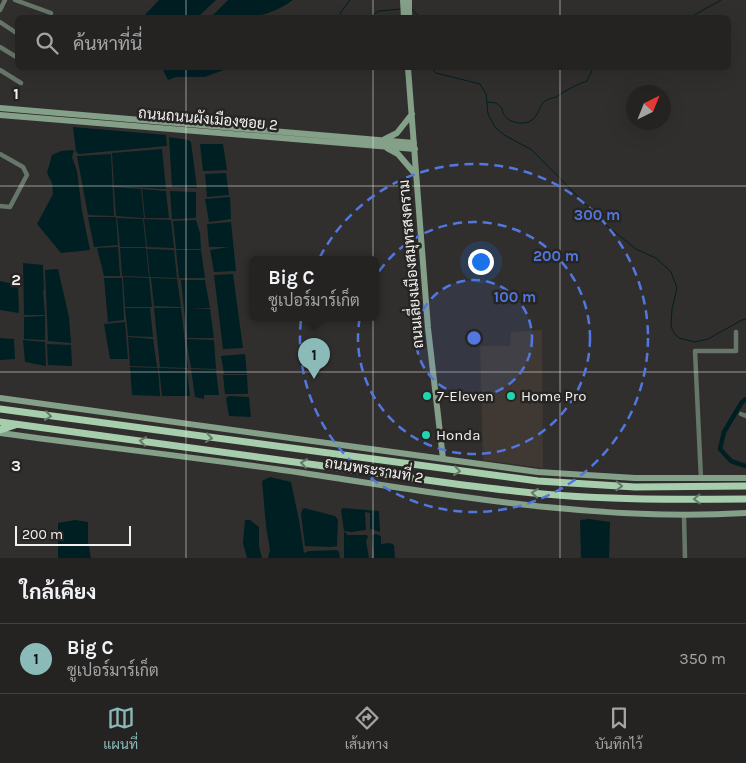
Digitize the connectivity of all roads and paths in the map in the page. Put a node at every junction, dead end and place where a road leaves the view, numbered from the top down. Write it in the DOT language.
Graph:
graph roads {
  1 [pos="5,0"];
  2 [pos="15,0"];
  3 [pos="406,1"];
  4 [pos="0,10"];
  5 [pos="51,13"];
  6 [pos="406,15"];
  7 [pos="0,22"];
  8 [pos="15,32"];
  9 [pos="0,47"];
  10 [pos="15,56"];
  11 [pos="0,70"];
  12 [pos="408,70"];
  13 [pos="21,83"];
  14 [pos="0,108"];
  15 [pos="412,114"];
  16 [pos="0,115"];
  17 [pos="368,142"];
  18 [pos="382,144"];
  19 [pos="414,146"];
  20 [pos="0,154"];
  21 [pos="417,176"];
  22 [pos="0,206"];
  23 [pos="736,332"];
  24 [pos="0,398"];
  25 [pos="0,409"];
  26 [pos="0,422"];
  27 [pos="18,424"];
  28 [pos="0,432"];
  29 [pos="443,459"];
  30 [pos="635,478"];
  31 [pos="746,478"];
  32 [pos="701,479"];
  33 [pos="746,486"];
  34 [pos="635,487"];
  35 [pos="746,498"];
  36 [pos="746,513"];
  37 [pos="684,515"];
  38 [pos="685,558"];
  1 -- 4 [label="street"];
  2 -- 5 [label="street"];
  3 -- 6 [label="main road"];
  7 -- 8 [label="street"];
  9 -- 10 [label="street"];
  11 -- 13 [label="street"];
  12 -- 15 [label="main road, ถนนเลี่ยงเมืองสมุทรสงคราม"];
  14 -- 17 [label="main road, ถนนถนนผังเมืองซอย 2"];
  15 -- 18 [label="main road"];
  15 -- 19 [label="main road, ถนนเลี่ยงเมืองสมุทรสงคราม"];
  16 -- 17 [label="main road, ถนนถนนผังเมืองซอย 2"];
  17 -- 18 [label="main road, ถนนถนนผังเมืองซอย 2"];
  18 -- 19 [label="main road, ถนนถนนผังเมืองซอย 2"];
  18 -- 21 [label="main road"];
  19 -- 21 [label="main road, ถนนเลี่ยงเมืองสมุทรสงคราม"];
  20 -- 22 [label="street"];
  21 -- 29 [label="main road, ถนนเลี่ยงเมืองสมุทรสงคราม"];
  23 -- 32 [label="street"];
  24 -- 29 [label="main road, ถนนพระรามที่ 2"];
  25 -- 34 [label="highway, ถนนพระรามที่ 2, one-way"];
  26 -- 27 [label="highway, ถนนพระรามที่ 2"];
  27 -- 28 [label="highway"];
  35 -- 27 [label="highway, ถนนพระรามที่ 2, one-way"];
  28 -- 37 [label="main road, ถนนพระรามที่ 2"];
  29 -- 30 [label="main road, ถนนพระรามที่ 2"];
  30 -- 32 [label="main road, ถนนพระรามที่ 2"];
  30 -- 34 [label="highway"];
  31 -- 32 [label="main road, ถนนพระรามที่ 2"];
  33 -- 34 [label="highway, ถนนพระรามที่ 2"];
  36 -- 37 [label="main road, ถนนพระรามที่ 2"];
  37 -- 38 [label="street"];
}
